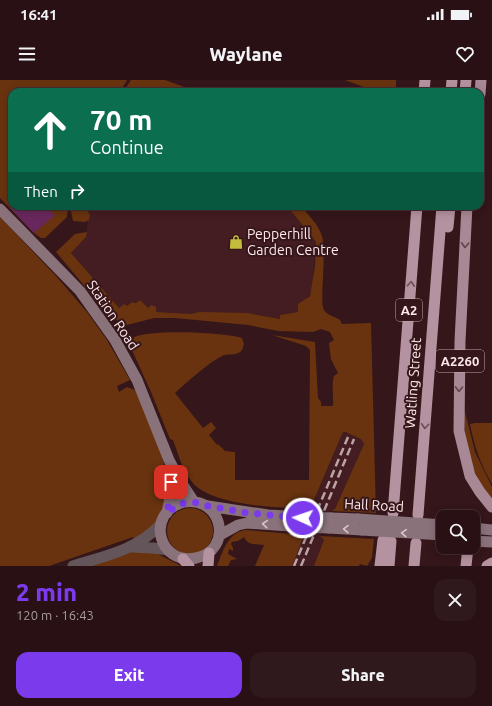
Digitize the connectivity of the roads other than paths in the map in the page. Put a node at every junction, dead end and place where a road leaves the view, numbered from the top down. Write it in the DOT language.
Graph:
graph roads {
  1 [pos="0,209"];
  2 [pos="417,210"];
  3 [pos="442,210"];
  4 [pos="449,210"];
  5 [pos="468,210"];
  6 [pos="430,363"];
  7 [pos="169,460"];
  8 [pos="194,502"];
  9 [pos="208,506"];
  10 [pos="492,507"];
  11 [pos="167,513"];
  12 [pos="389,513"];
  13 [pos="415,518"];
  14 [pos="305,522"];
  15 [pos="330,523"];
  16 [pos="160,525"];
  17 [pos="436,525"];
  18 [pos="480,529"];
  19 [pos="492,530"];
  20 [pos="220,535"];
  21 [pos="436,535"];
  22 [pos="480,541"];
  23 [pos="492,542"];
  24 [pos="416,543"];
  25 [pos="130,547"];
  26 [pos="168,550"];
  27 [pos="209,552"];
  28 [pos="467,554"];
  29 [pos="186,562"];
  30 [pos="492,563"];
  31 [pos="73,566"];
  32 [pos="208,566"];
  33 [pos="380,566"];
  34 [pos="389,566"];
  35 [pos="414,566"];
  36 [pos="466,566"];
  37 [pos="487,566"];
  1 -- 7 [label="main road, Station Road"];
  12 -- 2 [label="highway, Watling Street / A2, one-way"];
  3 -- 6 [label="highway, Watling Street / A2"];
  4 -- 6 [label="highway"];
  5 -- 10 [label="main road, A2260, one-way"];
  6 -- 13 [label="highway, Watling Street / A2, one-way"];
  7 -- 8 [label="main road, Station Road"];
  7 -- 11 [label="main road, Station Road"];
  8 -- 9 [label="main road"];
  8 -- 11 [label="main road"];
  9 -- 14 [label="main road, Hall Road"];
  9 -- 20 [label="main road"];
  11 -- 16 [label="main road"];
  13 -- 15 [label="main road, Hall Road, bridge"];
  13 -- 17 [label="main road, Hall Road, bridge"];
  14 -- 15 [label="main road, Hall Road, bridge"];
  14 -- 20 [label="main road, Hall Road, one-way"];
  21 -- 15 [label="main road, Hall Road, one-way, bridge"];
  16 -- 25 [label="street"];
  16 -- 26 [label="main road"];
  18 -- 19 [label="main road"];
  20 -- 27 [label="main road"];
  22 -- 23 [label="main road"];
  24 -- 35 [label="highway"];
  25 -- 26 [label="street"];
  25 -- 31 [label="street"];
  26 -- 29 [label="main road"];
  27 -- 29 [label="main road"];
  27 -- 32 [label="highway"];
  28 -- 36 [label="highway"];
  30 -- 37 [label="highway"];
  33 -- 34 [label="highway"];
}
